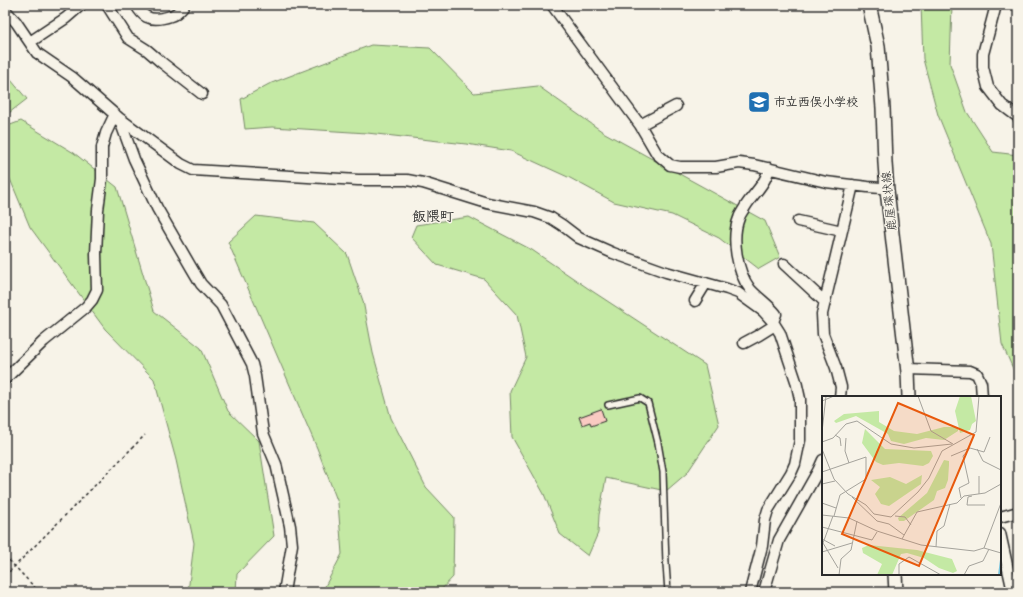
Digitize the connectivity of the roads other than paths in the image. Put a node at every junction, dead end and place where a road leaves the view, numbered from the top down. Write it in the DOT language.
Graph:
graph roads {
  1 [pos="81,5"];
  2 [pos="107,5"];
  3 [pos="136,5"];
  4 [pos="184,5"];
  5 [pos="552,5"];
  6 [pos="869,5"];
  7 [pos="996,5"];
  8 [pos="5,10"];
  9 [pos="30,42"];
  10 [pos="202,94"];
  11 [pos="676,106"];
  12 [pos="117,116"];
  13 [pos="1018,117"];
  14 [pos="640,125"];
  15 [pos="768,168"];
  16 [pos="853,185"];
  17 [pos="887,190"];
  18 [pos="798,221"];
  19 [pos="842,230"];
  20 [pos="784,264"];
  21 [pos="706,283"];
  22 [pos="695,301"];
  23 [pos="825,302"];
  24 [pos="774,323"];
  25 [pos="744,343"];
  26 [pos="908,369"];
  27 [pos="5,379"];
  28 [pos="840,396"];
  29 [pos="909,396"];
  30 [pos="982,396"];
  31 [pos="608,405"];
  32 [pos="822,462"];
  33 [pos="1018,512"];
  34 [pos="1001,517"];
  35 [pos="1001,538"];
  36 [pos="895,575"];
  37 [pos="284,592"];
  38 [pos="668,592"];
  39 [pos="750,592"];
  40 [pos="764,592"];
  41 [pos="896,592"];
  42 [pos="1013,592"];
  1 -- 9 [label="street"];
  2 -- 10 [label="street"];
  3 -- 4 [label="street"];
  5 -- 14 [label="street"];
  6 -- 17 [label="main road, 鹿屋環状線"];
  7 -- 13 [label="street"];
  8 -- 9 [label="street"];
  9 -- 12 [label="street"];
  11 -- 14 [label="street"];
  12 -- 21 [label="street"];
  12 -- 27 [label="street"];
  12 -- 37 [label="street"];
  14 -- 15 [label="street"];
  15 -- 16 [label="street"];
  15 -- 24 [label="street"];
  16 -- 17 [label="street"];
  16 -- 19 [label="street"];
  17 -- 26 [label="main road, 鹿屋環状線"];
  18 -- 19 [label="street"];
  19 -- 23 [label="street"];
  20 -- 23 [label="street"];
  21 -- 22 [label="street"];
  21 -- 24 [label="street"];
  23 -- 28 [label="street"];
  24 -- 25 [label="street"];
  24 -- 39 [label="street"];
  26 -- 29 [label="main road, 鹿屋環状線"];
  26 -- 30 [label="street"];
  31 -- 38 [label="lane"];
  32 -- 40 [label="street"];
  33 -- 34 [label="street"];
  35 -- 42 [label="street"];
  36 -- 41 [label="main road"];
}
